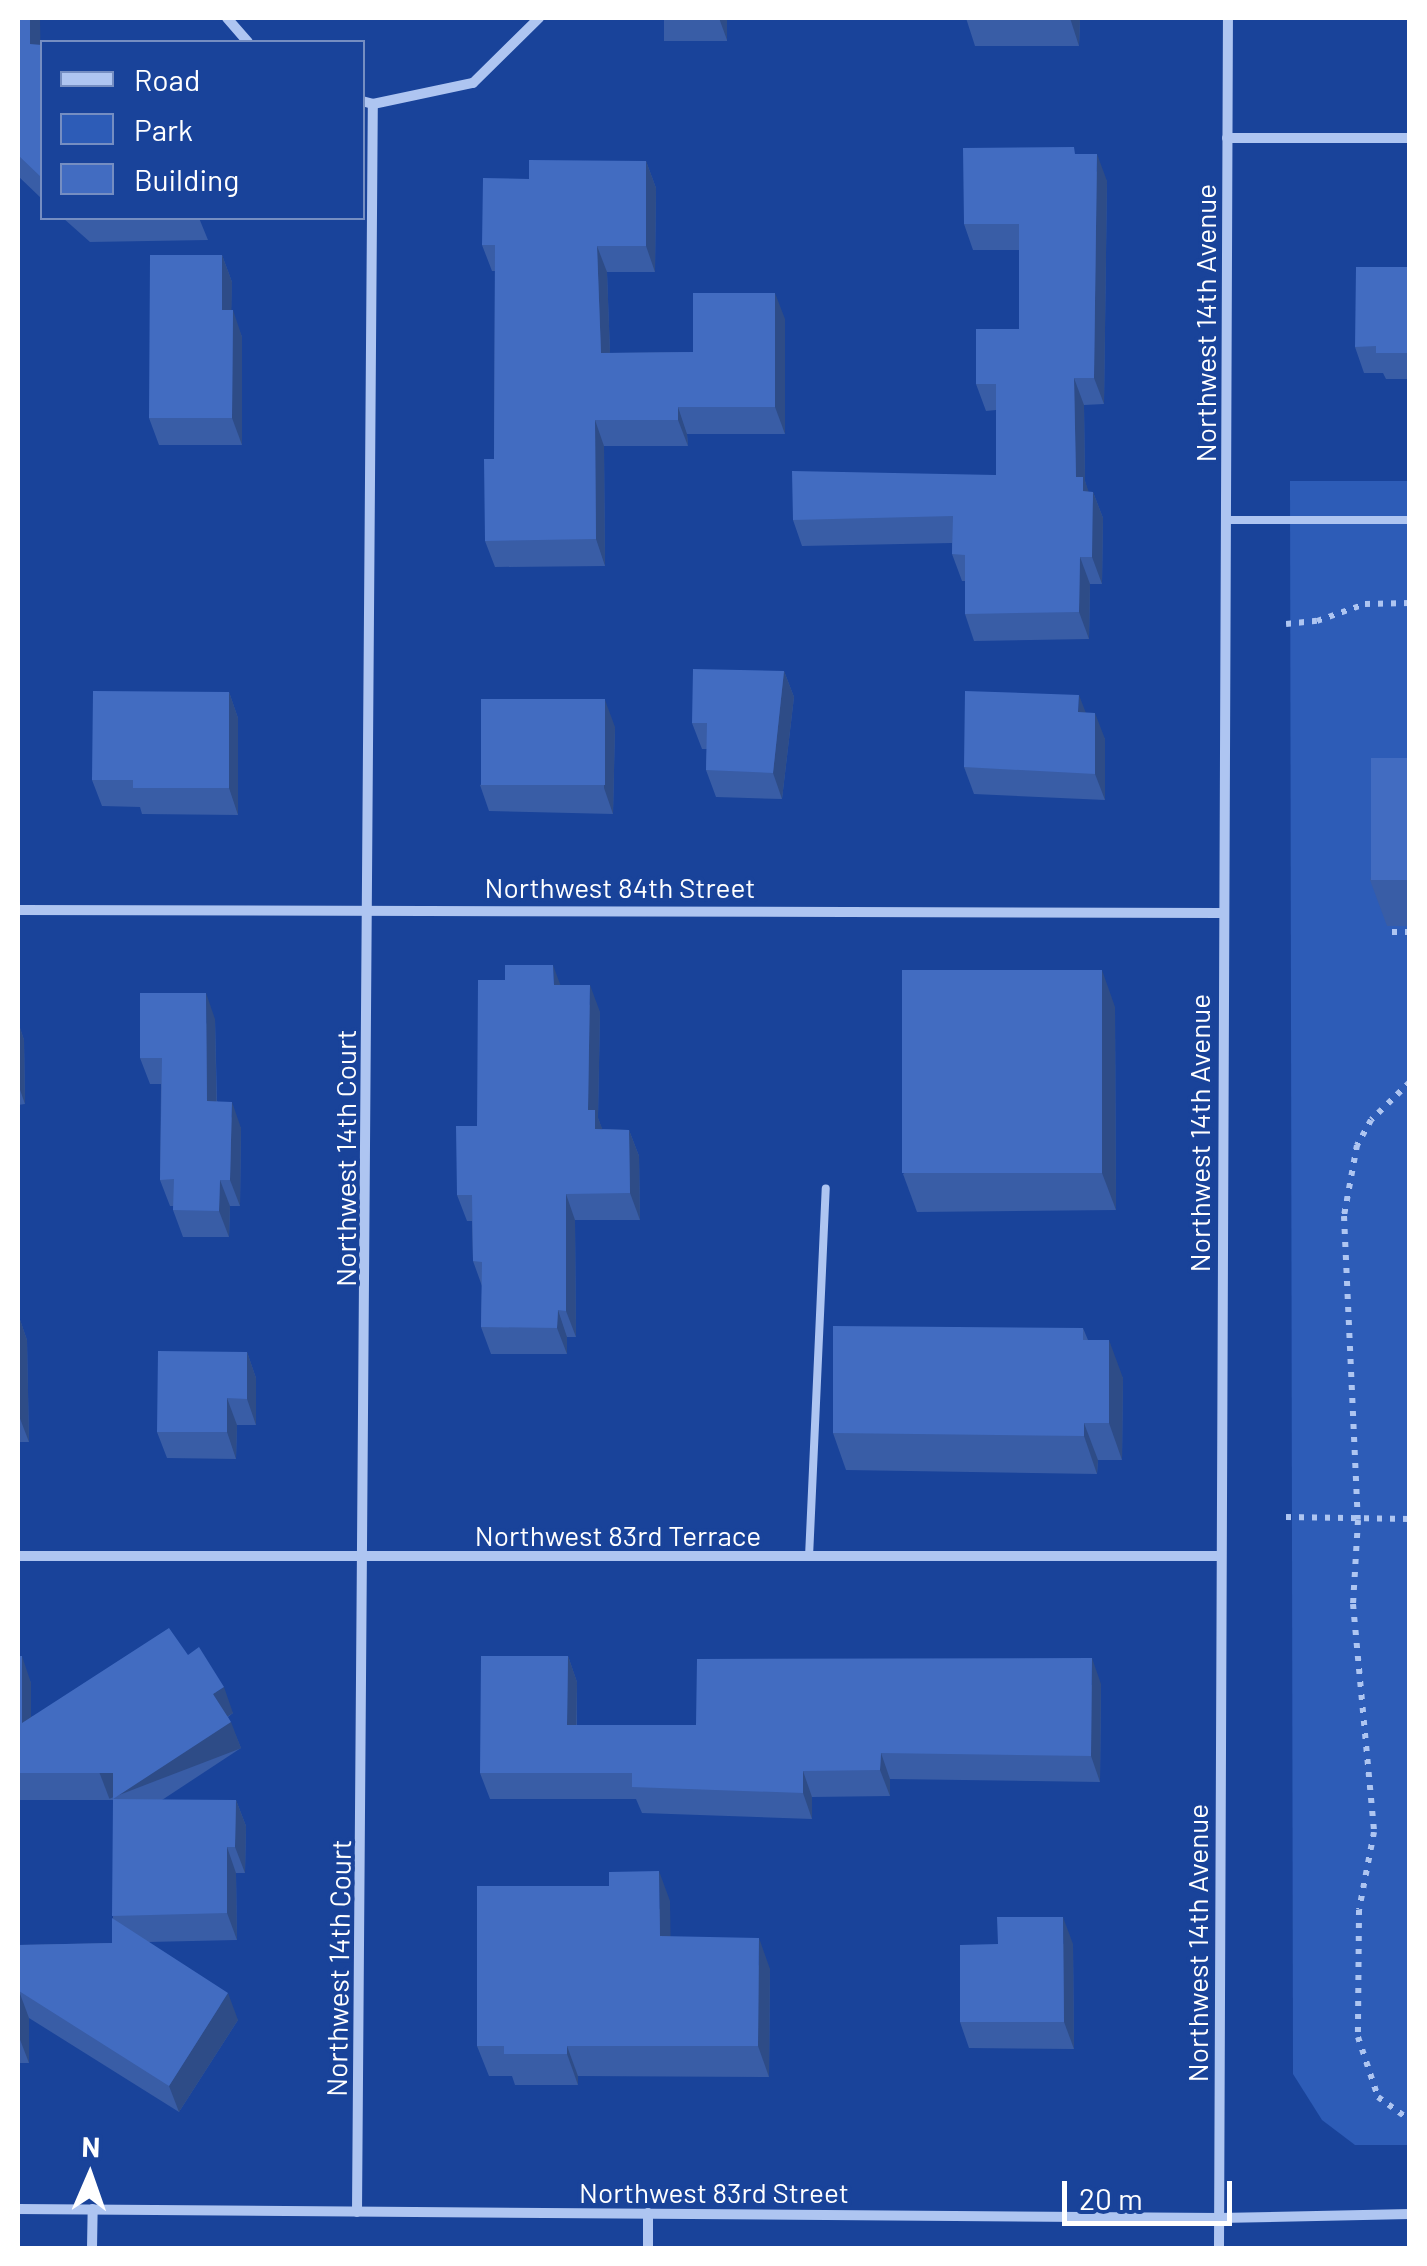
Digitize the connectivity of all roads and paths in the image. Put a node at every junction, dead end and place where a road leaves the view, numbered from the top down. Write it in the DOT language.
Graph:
graph roads {
  1 [pos="226,18"];
  2 [pos="539,18"];
  3 [pos="1228,18"];
  4 [pos="246,40"];
  5 [pos="368,103"];
  6 [pos="1227,138"];
  7 [pos="1410,138"];
  8 [pos="1228,520"];
  9 [pos="1410,520"];
  10 [pos="1410,603"];
  11 [pos="1286,624"];
  12 [pos="368,908"];
  13 [pos="18,910"];
  14 [pos="1223,913"];
  15 [pos="1392,932"];
  16 [pos="1410,932"];
  17 [pos="1410,1082"];
  18 [pos="826,1188"];
  19 [pos="1286,1517"];
  20 [pos="1410,1519"];
  21 [pos="1358,1520"];
  22 [pos="18,1556"];
  23 [pos="808,1556"];
  24 [pos="1219,1556"];
  25 [pos="366,1558"];
  26 [pos="1410,2120"];
  27 [pos="18,2208"];
  28 [pos="93,2209"];
  29 [pos="357,2212"];
  30 [pos="648,2214"];
  31 [pos="1410,2214"];
  32 [pos="1219,2218"];
  33 [pos="92,2248"];
  34 [pos="648,2248"];
  35 [pos="1219,2248"];
  1 -- 4 [label="street"];
  2 -- 5 [label="street, Northwest 14th Court"];
  3 -- 6 [label="street, Northwest 14th Avenue"];
  5 -- 12 [label="street, Northwest 14th Court"];
  6 -- 7 [label="street"];
  6 -- 8 [label="street, Northwest 14th Avenue"];
  8 -- 9 [label="lane"];
  8 -- 14 [label="street, Northwest 14th Avenue"];
  10 -- 11 [label="path"];
  12 -- 13 [label="street, Northwest 84th Street"];
  12 -- 14 [label="street, Northwest 84th Street"];
  12 -- 25 [label="street, Northwest 14th Court"];
  14 -- 24 [label="street, Northwest 14th Avenue"];
  15 -- 16 [label="path"];
  17 -- 21 [label="path"];
  18 -- 23 [label="lane"];
  19 -- 21 [label="path"];
  20 -- 21 [label="path"];
  21 -- 26 [label="path"];
  22 -- 25 [label="street, Northwest 83rd Terrace"];
  23 -- 24 [label="street, Northwest 83rd Terrace"];
  23 -- 25 [label="street, Northwest 83rd Terrace"];
  24 -- 32 [label="street, Northwest 14th Avenue"];
  25 -- 29 [label="street, Northwest 14th Court"];
  27 -- 28 [label="street, Northwest 83rd Street"];
  28 -- 29 [label="street, Northwest 83rd Street"];
  28 -- 33 [label="street"];
  29 -- 30 [label="street, Northwest 83rd Street"];
  30 -- 32 [label="street, Northwest 83rd Street"];
  30 -- 34 [label="street"];
  31 -- 32 [label="street, Northwest 83rd Street"];
  32 -- 35 [label="street, Northwest 14th Avenue"];
}
